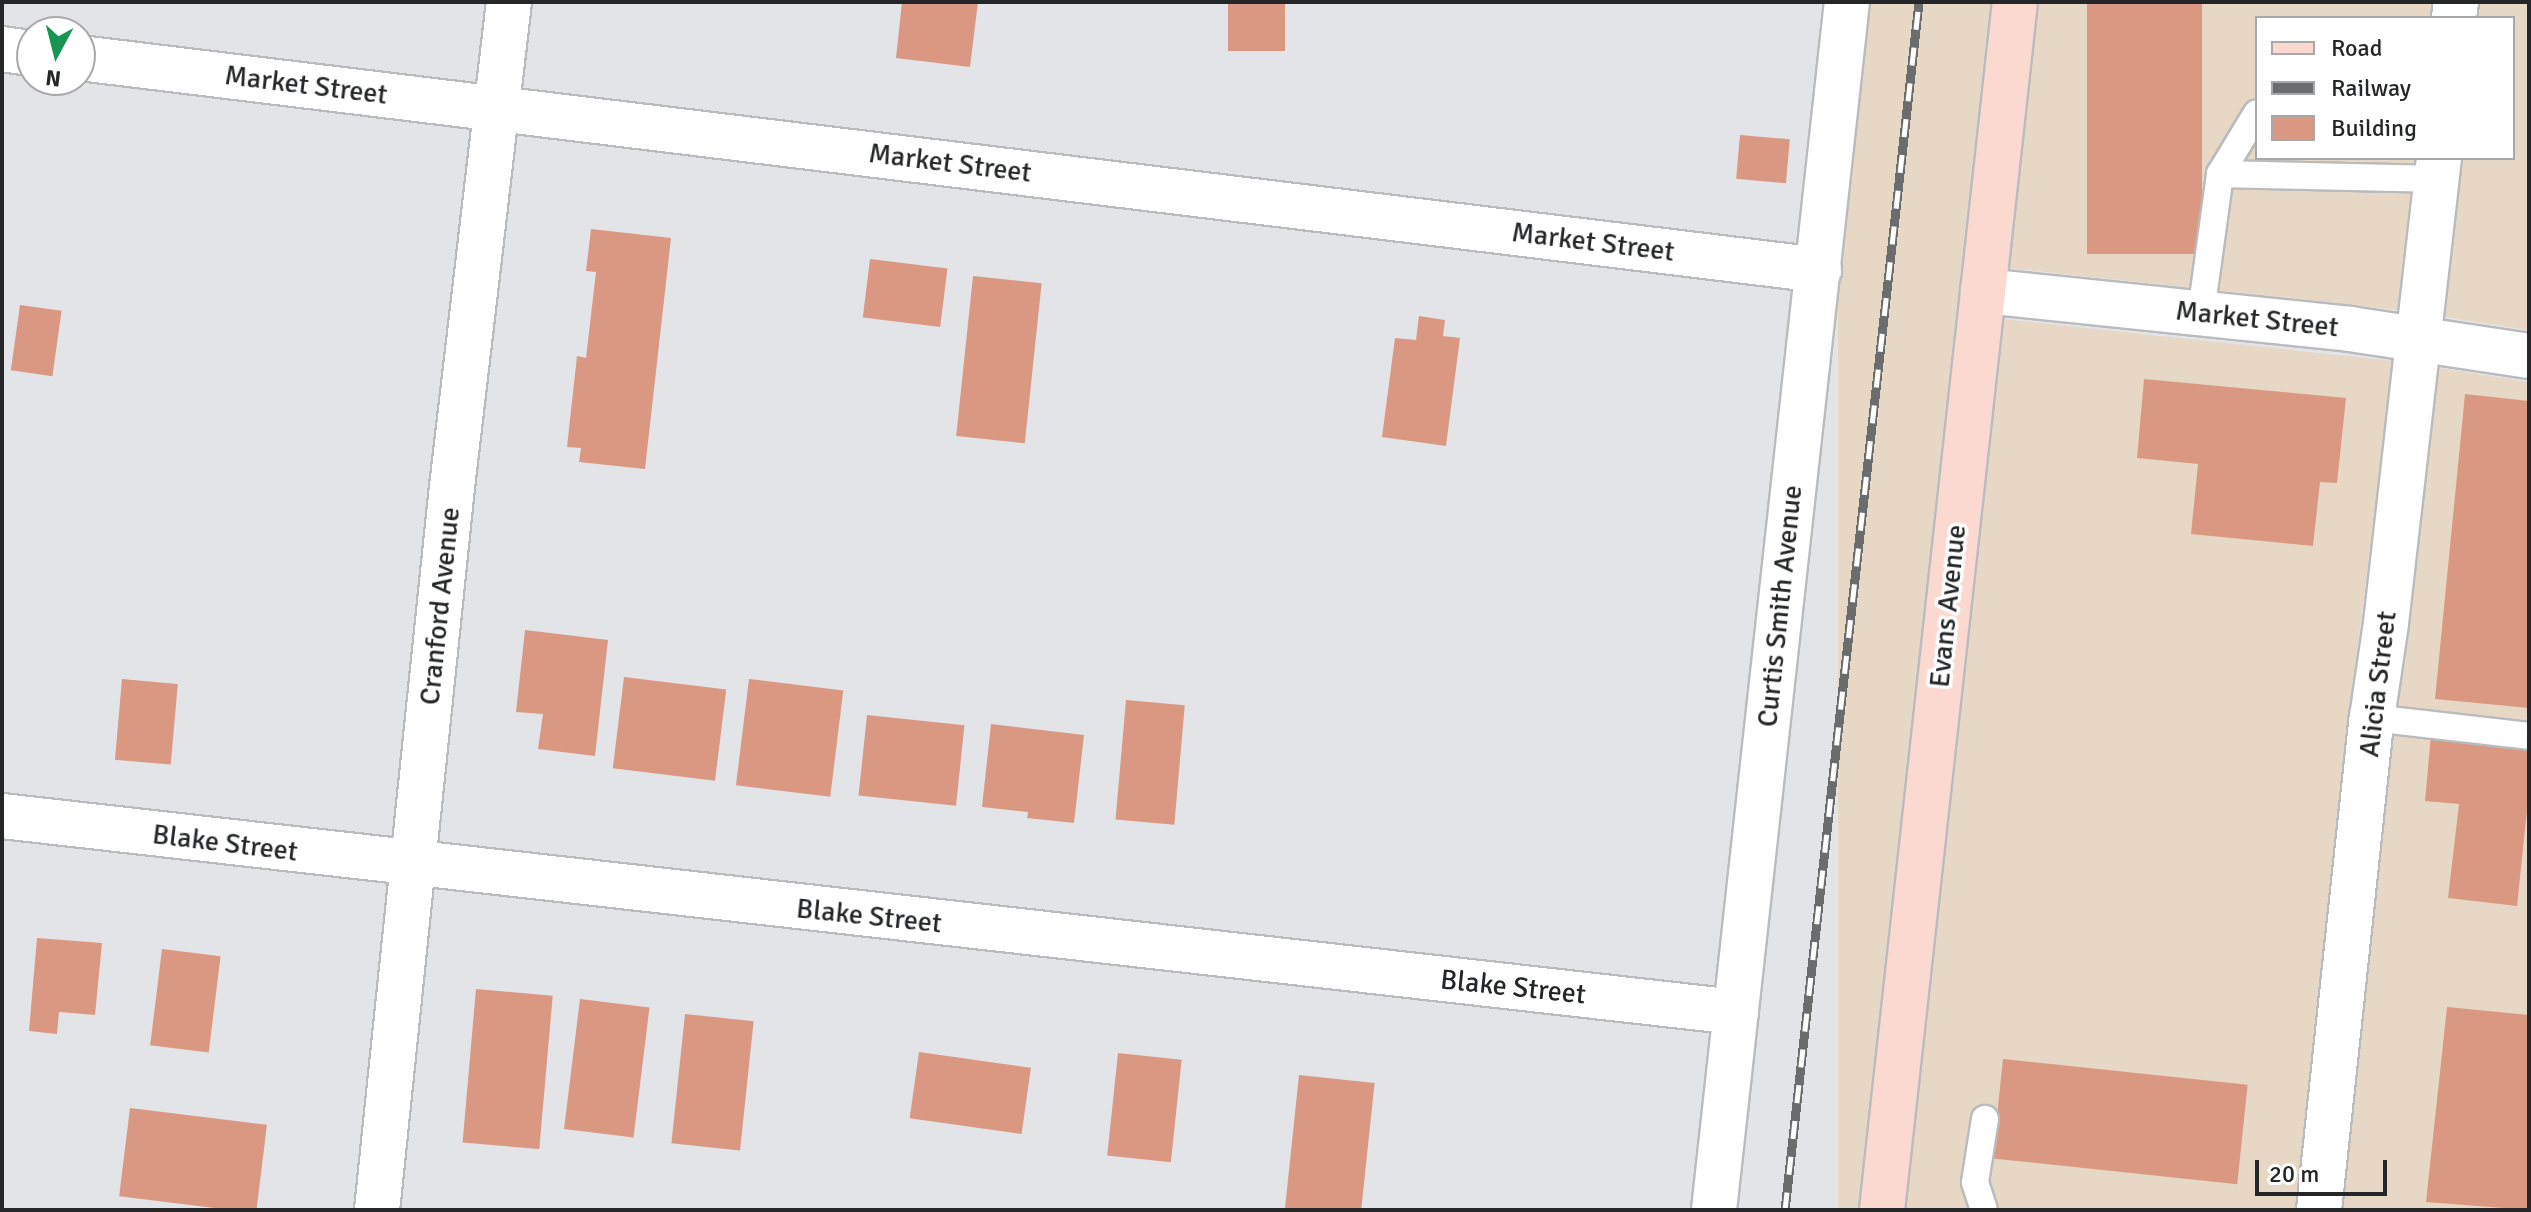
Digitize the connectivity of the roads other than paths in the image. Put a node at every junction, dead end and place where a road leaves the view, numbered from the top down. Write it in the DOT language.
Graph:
graph roads {
  1 [pos="509,2"];
  2 [pos="1847,2"];
  3 [pos="2015,2"];
  4 [pos="96,60"];
  5 [pos="496,107"];
  6 [pos="2255,116"];
  7 [pos="2438,168"];
  8 [pos="2220,174"];
  9 [pos="1819,270"];
  10 [pos="1983,291"];
  11 [pos="2201,313"];
  12 [pos="2419,339"];
  13 [pos="2529,356"];
  14 [pos="2372,718"];
  15 [pos="2529,736"];
  16 [pos="2,816"];
  17 [pos="414,866"];
  18 [pos="1736,1012"];
  19 [pos="1985,1119"];
  20 [pos="377,1210"];
  21 [pos="1714,1210"];
  22 [pos="1882,1210"];
  23 [pos="1984,1210"];
  24 [pos="2319,1210"];
  1 -- 5 [label="street, Cranford Avenue"];
  2 -- 9 [label="street, Curtis Smith Avenue"];
  3 -- 10 [label="main road, Evans Avenue"];
  4 -- 5 [label="street, Market Street"];
  5 -- 9 [label="street, Market Street"];
  5 -- 17 [label="street, Cranford Avenue"];
  6 -- 8 [label="lane"];
  7 -- 8 [label="lane"];
  7 -- 12 [label="street, Alicia Street"];
  8 -- 11 [label="lane"];
  9 -- 18 [label="street, Curtis Smith Avenue"];
  10 -- 11 [label="street, Market Street"];
  10 -- 22 [label="main road, Evans Avenue"];
  11 -- 12 [label="street, Market Street"];
  12 -- 13 [label="street, Market Street"];
  12 -- 14 [label="street, Alicia Street"];
  14 -- 15 [label="lane"];
  14 -- 24 [label="street, Alicia Street"];
  16 -- 17 [label="street, Blake Street"];
  17 -- 18 [label="street, Blake Street"];
  17 -- 20 [label="street, Cranford Avenue"];
  18 -- 21 [label="street, Curtis Smith Avenue"];
  19 -- 23 [label="lane"];
}
